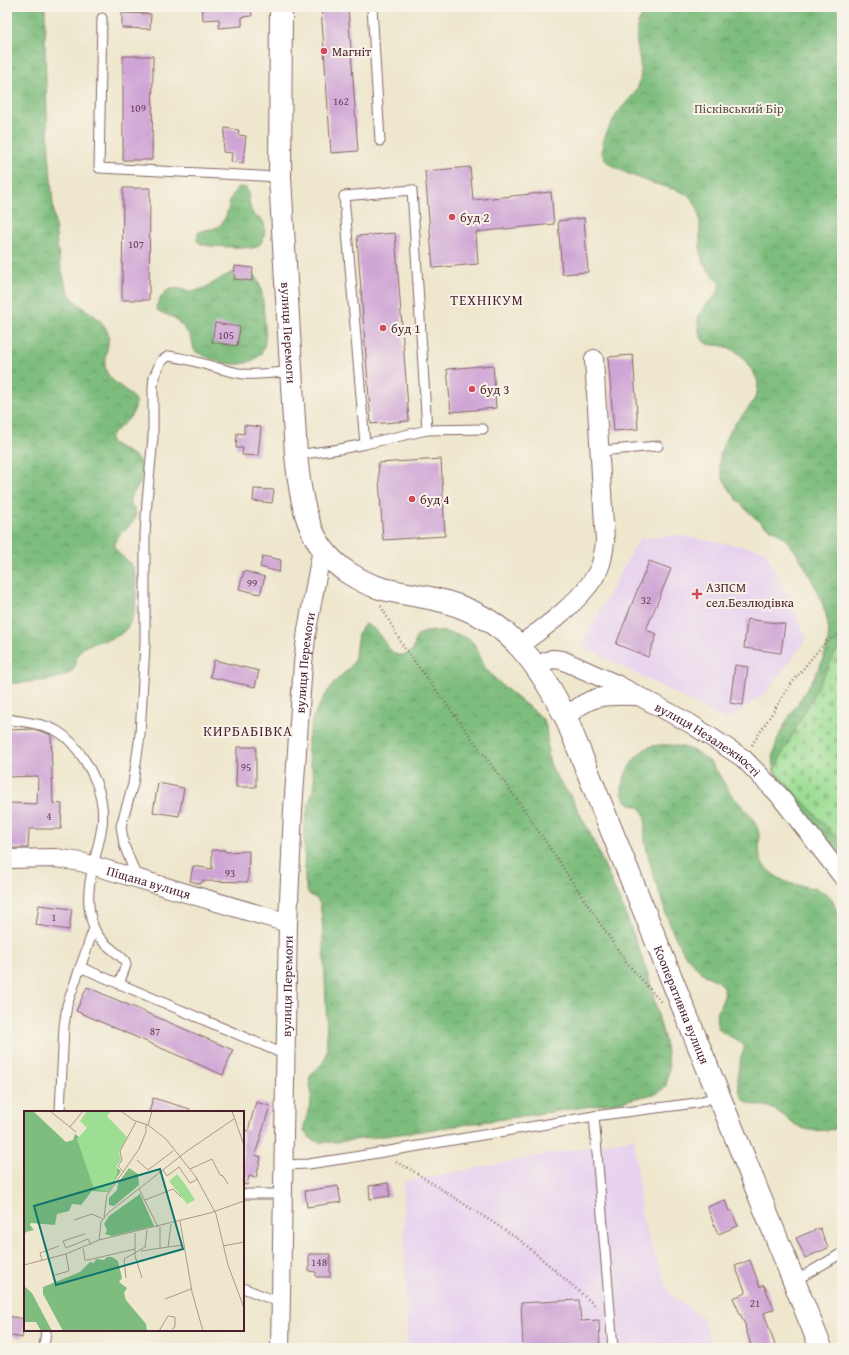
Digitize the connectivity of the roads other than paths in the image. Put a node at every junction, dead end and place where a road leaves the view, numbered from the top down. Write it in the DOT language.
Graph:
graph roads {
  1 [pos="281,7"];
  2 [pos="372,7"];
  3 [pos="102,18"];
  4 [pos="380,141"];
  5 [pos="280,177"];
  6 [pos="594,359"];
  7 [pos="290,371"];
  8 [pos="483,428"];
  9 [pos="427,430"];
  10 [pos="365,444"];
  11 [pos="658,446"];
  12 [pos="599,451"];
  13 [pos="296,455"];
  14 [pos="322,549"];
  15 [pos="518,645"];
  16 [pos="535,666"];
  17 [pos="639,696"];
  18 [pos="566,718"];
  19 [pos="7,719"];
  20 [pos="7,859"];
  21 [pos="92,865"];
  22 [pos="842,876"];
  23 [pos="137,878"];
  24 [pos="288,923"];
  25 [pos="94,928"];
  26 [pos="80,967"];
  27 [pos="120,984"];
  28 [pos="286,1055"];
  29 [pos="719,1096"];
  30 [pos="60,1111"];
  31 [pos="594,1116"];
  32 [pos="283,1165"];
  33 [pos="244,1194"];
  34 [pos="282,1194"];
  35 [pos="842,1253"];
  36 [pos="793,1282"];
  37 [pos="244,1288"];
  38 [pos="281,1303"];
  39 [pos="46,1331"];
  40 [pos="44,1348"];
  41 [pos="280,1348"];
  42 [pos="612,1348"];
  43 [pos="821,1348"];
  1 -- 5 [label="street, вулиця Перемоги"];
  2 -- 4 [label="lane"];
  3 -- 5 [label="lane"];
  5 -- 7 [label="street, вулиця Перемоги"];
  6 -- 12 [label="street"];
  7 -- 13 [label="street, вулиця Перемоги"];
  7 -- 23 [label="lane"];
  8 -- 9 [label="lane"];
  9 -- 10 [label="lane"];
  9 -- 10 [label="lane"];
  10 -- 13 [label="lane"];
  11 -- 12 [label="lane"];
  12 -- 15 [label="street"];
  13 -- 14 [label="street, вулиця Перемоги"];
  14 -- 15 [label="street, Кооперативна вулиця"];
  14 -- 24 [label="street, вулиця Перемоги"];
  15 -- 16 [label="street, Кооперативна вулиця"];
  16 -- 17 [label="street, вулиця Незалежності"];
  16 -- 18 [label="street, Кооперативна вулиця"];
  17 -- 18 [label="street"];
  17 -- 22 [label="street, вулиця Незалежності"];
  18 -- 29 [label="street, Кооперативна вулиця"];
  19 -- 21 [label="lane"];
  20 -- 21 [label="street, Піщана вулиця"];
  21 -- 23 [label="street, Піщана вулиця"];
  21 -- 25 [label="lane"];
  23 -- 24 [label="street, Піщана вулиця"];
  24 -- 28 [label="street, вулиця Перемоги"];
  25 -- 26 [label="lane"];
  25 -- 27 [label="lane"];
  26 -- 27 [label="lane"];
  26 -- 30 [label="lane"];
  27 -- 28 [label="lane"];
  28 -- 32 [label="street, вулиця Перемоги"];
  29 -- 31 [label="lane"];
  29 -- 36 [label="street, Кооперативна вулиця"];
  31 -- 32 [label="lane"];
  31 -- 42 [label="lane"];
  32 -- 34 [label="street, вулиця Перемоги"];
  33 -- 34 [label="lane"];
  34 -- 38 [label="street, вулиця Перемоги"];
  35 -- 36 [label="lane"];
  36 -- 43 [label="street, Кооперативна вулиця"];
  37 -- 38 [label="lane"];
  38 -- 41 [label="street, вулиця Перемоги"];
  39 -- 40 [label="lane"];
}
